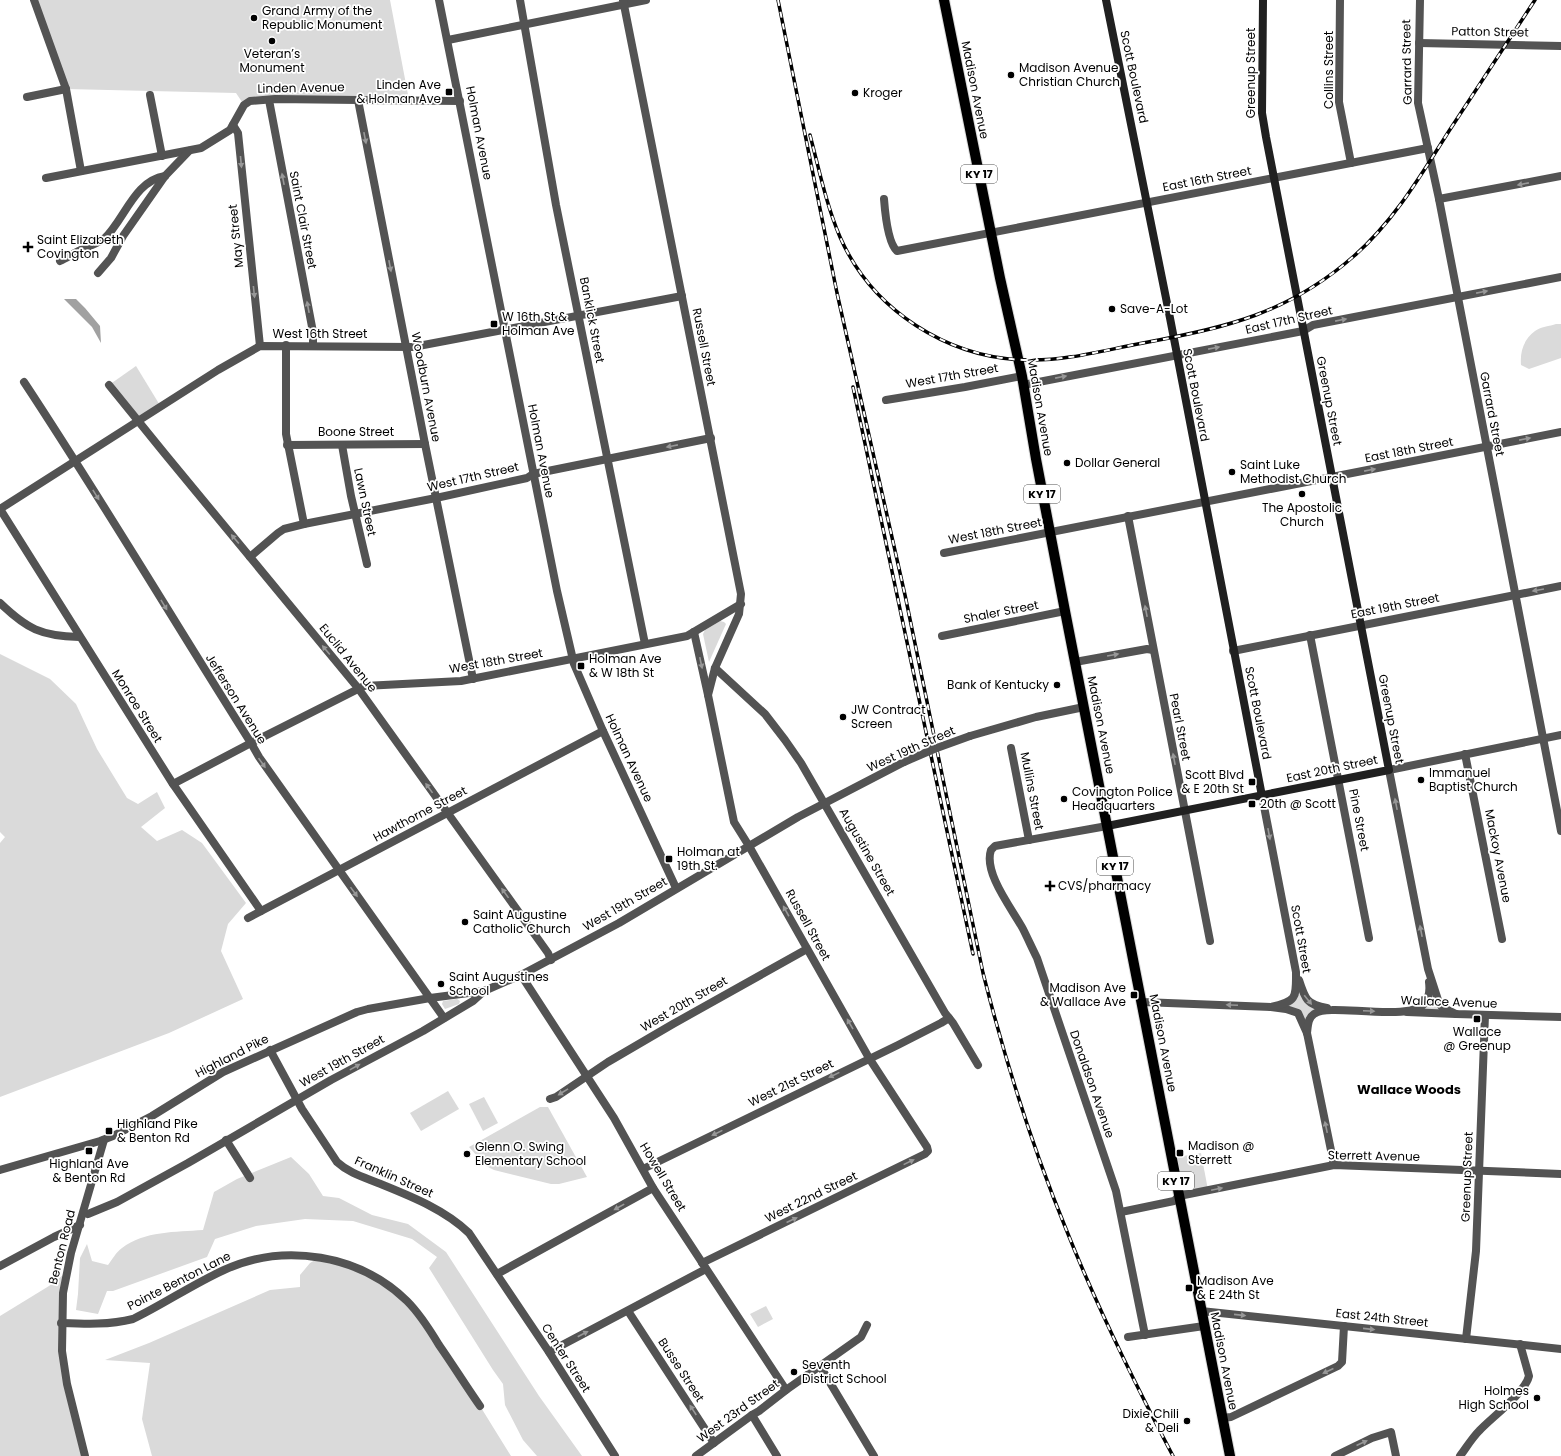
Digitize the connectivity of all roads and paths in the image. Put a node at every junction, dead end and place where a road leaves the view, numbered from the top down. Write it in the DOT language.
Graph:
graph roads {
  1 [pos="34,0"];
  2 [pos="439,0"];
  3 [pos="520,0"];
  4 [pos="646,0"];
  5 [pos="944,0"];
  6 [pos="1106,0"];
  7 [pos="1263,0"];
  8 [pos="1340,0"];
  9 [pos="1420,0"];
  10 [pos="623,2"];
  11 [pos="524,25"];
  12 [pos="448,40"];
  13 [pos="1419,43"];
  14 [pos="1561,46"];
  15 [pos="66,89"];
  16 [pos="150,95"];
  17 [pos="27,97"];
  18 [pos="268,100"];
  19 [pos="358,100"];
  20 [pos="460,102"];
  21 [pos="233,125"];
  22 [pos="1428,148"];
  23 [pos="190,150"];
  24 [pos="162,156"];
  25 [pos="1351,163"];
  26 [pos="81,171"];
  27 [pos="165,176"];
  28 [pos="1561,176"];
  29 [pos="46,178"];
  30 [pos="1274,178"];
  31 [pos="884,199"];
  32 [pos="1439,199"];
  33 [pos="1147,203"];
  34 [pos="991,233"];
  35 [pos="60,261"];
  36 [pos="98,274"];
  37 [pos="1561,277"];
  38 [pos="682,296"];
  39 [pos="1458,297"];
  40 [pos="578,315"];
  41 [pos="505,330"];
  42 [pos="1303,331"];
  43 [pos="286,345"];
  44 [pos="313,345"];
  45 [pos="260,346"];
  46 [pos="406,347"];
  47 [pos="1176,355"];
  48 [pos="1022,380"];
  49 [pos="24,382"];
  50 [pos="109,385"];
  51 [pos="886,400"];
  52 [pos="139,421"];
  53 [pos="1561,432"];
  54 [pos="711,438"];
  55 [pos="425,444"];
  56 [pos="287,445"];
  57 [pos="342,445"];
  58 [pos="1487,447"];
  59 [pos="607,459"];
  60 [pos="76,461"];
  61 [pos="533,474"];
  62 [pos="1332,477"];
  63 [pos="436,498"];
  64 [pos="1204,502"];
  65 [pos="0,509"];
  66 [pos="355,514"];
  67 [pos="1128,516"];
  68 [pos="304,524"];
  69 [pos="1050,532"];
  70 [pos="944,553"];
  71 [pos="250,557"];
  72 [pos="367,564"];
  73 [pos="1561,586"];
  74 [pos="1515,595"];
  75 [pos="0,603"];
  76 [pos="741,604"];
  77 [pos="1065,612"];
  78 [pos="1361,625"];
  79 [pos="694,632"];
  80 [pos="1310,635"];
  81 [pos="79,636"];
  82 [pos="942,636"];
  83 [pos="645,644"];
  84 [pos="1153,650"];
  85 [pos="1233,651"];
  86 [pos="572,659"];
  87 [pos="1075,662"];
  88 [pos="715,668"];
  89 [pos="473,679"];
  90 [pos="358,688"];
  91 [pos="708,695"];
  92 [pos="1084,707"];
  93 [pos="603,731"];
  94 [pos="1561,735"];
  95 [pos="1543,738"];
  96 [pos="251,742"];
  97 [pos="1011,748"];
  98 [pos="1465,754"];
  99 [pos="1389,770"];
  100 [pos="1339,780"];
  101 [pos="173,784"];
  102 [pos="1262,796"];
  103 [pos="825,804"];
  104 [pos="1184,811"];
  105 [pos="448,813"];
  106 [pos="1107,826"];
  107 [pos="1561,831"];
  108 [pos="1029,840"];
  109 [pos="749,846"];
  110 [pos="338,870"];
  111 [pos="676,888"];
  112 [pos="261,911"];
  113 [pos="248,918"];
  114 [pos="1369,938"];
  115 [pos="1502,939"];
  116 [pos="1210,941"];
  117 [pos="807,949"];
  118 [pos="551,960"];
  119 [pos="1428,970"];
  120 [pos="1296,972"];
  121 [pos="521,975"];
  122 [pos="484,991"];
  123 [pos="430,998"];
  124 [pos="1142,1002"];
  125 [pos="1271,1007"];
  126 [pos="1336,1010"];
  127 [pos="1402,1012"];
  128 [pos="1456,1014"];
  129 [pos="1485,1015"];
  130 [pos="1561,1017"];
  131 [pos="444,1018"];
  132 [pos="949,1018"];
  133 [pos="1307,1033"];
  134 [pos="270,1050"];
  135 [pos="869,1058"];
  136 [pos="978,1065"];
  137 [pos="587,1076"];
  138 [pos="550,1099"];
  139 [pos="297,1100"];
  140 [pos="104,1140"];
  141 [pos="226,1140"];
  142 [pos="928,1151"];
  143 [pos="1334,1165"];
  144 [pos="643,1169"];
  145 [pos="0,1170"];
  146 [pos="1479,1171"];
  147 [pos="1561,1174"];
  148 [pos="250,1178"];
  149 [pos="653,1188"];
  150 [pos="1179,1196"];
  151 [pos="1120,1212"];
  152 [pos="88,1214"];
  153 [pos="80,1225"];
  154 [pos="0,1266"];
  155 [pos="704,1266"];
  156 [pos="497,1274"];
  157 [pos="628,1311"];
  158 [pos="1201,1311"];
  159 [pos="61,1323"];
  160 [pos="867,1325"];
  161 [pos="1204,1326"];
  162 [pos="1344,1326"];
  163 [pos="1145,1335"];
  164 [pos="1128,1338"];
  165 [pos="1466,1339"];
  166 [pos="1520,1344"];
  167 [pos="1561,1348"];
  168 [pos="549,1352"];
  169 [pos="820,1366"];
  170 [pos="786,1390"];
  171 [pos="480,1406"];
  172 [pos="752,1415"];
  173 [pos="1222,1418"];
  174 [pos="714,1442"];
  175 [pos="85,1456"];
  176 [pos="615,1456"];
  177 [pos="696,1456"];
  178 [pos="777,1456"];
  179 [pos="874,1456"];
  180 [pos="1230,1456"];
  181 [pos="1335,1456"];
  182 [pos="1396,1456"];
  183 [pos="1460,1456"];
  1 -- 15 [label="street"];
  2 -- 12 [label="street, Holman Avenue"];
  3 -- 11 [label="street, Banklick Street"];
  4 -- 10 [label="street"];
  5 -- 34 [label="main road, Madison Avenue / KY 17"];
  6 -- 33 [label="main road, Scott Boulevard"];
  7 -- 30 [label="main road, Greenup Street"];
  8 -- 25 [label="street, Collins Street"];
  9 -- 13 [label="street, Garrard Street"];
  10 -- 11 [label="street"];
  10 -- 38 [label="street, Russell Street"];
  11 -- 12 [label="street"];
  11 -- 40 [label="street, Banklick Street"];
  12 -- 20 [label="street, Holman Avenue"];
  13 -- 14 [label="street, Patton Street"];
  13 -- 22 [label="street, Garrard Street"];
  15 -- 17 [label="street"];
  15 -- 26 [label="street"];
  16 -- 24 [label="street"];
  18 -- 19 [label="street, Linden Avenue"];
  18 -- 21 [label="street, Linden Avenue"];
  44 -- 18 [label="street, Saint Clair Street, one-way"];
  19 -- 20 [label="street, Linden Avenue"];
  19 -- 46 [label="street, Woodburn Avenue, one-way"];
  20 -- 41 [label="street, Holman Avenue"];
  21 -- 23 [label="street, Linden Avenue"];
  21 -- 45 [label="street, May Street, one-way"];
  22 -- 25 [label="street, East 16th Street"];
  22 -- 32 [label="street, Garrard Street"];
  23 -- 24 [label="street, Linden Avenue"];
  23 -- 27 [label="street"];
  24 -- 26 [label="street, Linden Avenue"];
  25 -- 30 [label="street, East 16th Street"];
  26 -- 29 [label="street, Linden Avenue"];
  27 -- 35 [label="street"];
  27 -- 36 [label="street"];
  28 -- 32 [label="street, one-way"];
  30 -- 33 [label="street, East 16th Street"];
  30 -- 42 [label="main road, Greenup Street"];
  31 -- 34 [label="street"];
  32 -- 39 [label="street, Garrard Street"];
  33 -- 34 [label="street, East 16th Street"];
  33 -- 47 [label="main road, Scott Boulevard"];
  34 -- 48 [label="main road, Madison Avenue / KY 17"];
  39 -- 37 [label="street, East 17th Street, one-way"];
  38 -- 40 [label="street, West 16th Street"];
  38 -- 54 [label="street, Russell Street"];
  42 -- 39 [label="street, East 17th Street, one-way"];
  39 -- 58 [label="street, Garrard Street"];
  40 -- 41 [label="street, West 16th Street"];
  40 -- 59 [label="street, Banklick Street"];
  41 -- 46 [label="street, West 16th Street"];
  41 -- 61 [label="street, Holman Avenue"];
  47 -- 42 [label="street, East 17th Street, one-way"];
  42 -- 62 [label="main road, Greenup Street"];
  43 -- 44 [label="street, West 16th Street"];
  43 -- 45 [label="street, West 16th Street"];
  43 -- 56 [label="street"];
  44 -- 46 [label="street, West 16th Street"];
  45 -- 52 [label="street, West 16th Street"];
  46 -- 55 [label="street, Woodburn Avenue"];
  48 -- 47 [label="street, East 17th Street, one-way"];
  47 -- 64 [label="main road, Scott Boulevard"];
  48 -- 51 [label="street, West 17th Street"];
  48 -- 69 [label="main road, Madison Avenue / KY 17"];
  49 -- 60 [label="street, Jefferson Avenue"];
  50 -- 52 [label="street, Euclid Avenue"];
  52 -- 60 [label="street, West 16th Street"];
  71 -- 52 [label="street, Euclid Avenue, one-way"];
  58 -- 53 [label="street, East 18th Street, one-way"];
  54 -- 59 [label="street, West 17th Street, one-way"];
  54 -- 76 [label="street, Russell Street"];
  55 -- 57 [label="street, Boone Street"];
  55 -- 63 [label="street, Woodburn Avenue"];
  56 -- 57 [label="street, Boone Street"];
  56 -- 68 [label="street"];
  57 -- 66 [label="street, Lawn Street"];
  62 -- 58 [label="street, East 18th Street, one-way"];
  58 -- 74 [label="street, Garrard Street"];
  59 -- 61 [label="street, West 17th Street"];
  59 -- 83 [label="street, Banklick Street"];
  60 -- 65 [label="street, West 16th Street"];
  60 -- 96 [label="street, Jefferson Avenue, one-way"];
  61 -- 63 [label="street, West 17th Street"];
  61 -- 86 [label="street, Holman Avenue"];
  62 -- 64 [label="street, East 18th Street"];
  62 -- 78 [label="main road, Greenup Street"];
  63 -- 66 [label="street, West 17th Street"];
  63 -- 89 [label="street, Woodburn Avenue"];
  64 -- 67 [label="street, East 18th Street"];
  64 -- 85 [label="main road, Scott Boulevard"];
  65 -- 81 [label="street, Monroe Street"];
  66 -- 68 [label="street, West 17th Street"];
  66 -- 72 [label="street, Lawn Street"];
  67 -- 69 [label="street, East 18th Street"];
  84 -- 67 [label="street, Pearl Street, one-way"];
  68 -- 71 [label="street, West 17th Street"];
  69 -- 70 [label="street, West 18th Street"];
  69 -- 77 [label="main road, Madison Avenue / KY 17"];
  90 -- 71 [label="street, Euclid Avenue, one-way"];
  73 -- 74 [label="street, East 19th Street, one-way"];
  74 -- 78 [label="street, East 19th Street"];
  74 -- 95 [label="street, Garrard Street"];
  75 -- 81 [label="street"];
  76 -- 79 [label="street, West 18th Street"];
  76 -- 88 [label="street, Russell Street"];
  77 -- 82 [label="street, Shaler Street"];
  77 -- 87 [label="main road, Madison Avenue / KY 17"];
  78 -- 80 [label="street, East 19th Street"];
  78 -- 99 [label="main road, Greenup Street"];
  79 -- 83 [label="street, West 18th Street"];
  79 -- 91 [label="street, Russell Street, one-way"];
  80 -- 85 [label="street, East 19th Street"];
  80 -- 100 [label="street, Pine Street"];
  81 -- 101 [label="street, Monroe Street"];
  83 -- 86 [label="street, West 18th Street"];
  87 -- 84 [label="street, one-way"];
  104 -- 84 [label="street, Pearl Street, one-way"];
  85 -- 102 [label="main road, Scott Boulevard"];
  86 -- 89 [label="street, West 18th Street"];
  86 -- 93 [label="street, Holman Avenue"];
  87 -- 92 [label="main road, Madison Avenue / KY 17"];
  88 -- 91 [label="street, Russell Street"];
  88 -- 103 [label="street, Augustine Street"];
  89 -- 90 [label="street, West 18th Street"];
  90 -- 96 [label="street, West 18th Street"];
  105 -- 90 [label="street, Euclid Avenue, one-way"];
  91 -- 109 [label="street, Russell Street"];
  92 -- 103 [label="street, West 19th Street, bridge"];
  92 -- 106 [label="main road, Madison Avenue / KY 17"];
  93 -- 105 [label="street, Hawthorne Street"];
  93 -- 111 [label="street, Holman Avenue"];
  94 -- 95 [label="street, East 20th Street"];
  95 -- 98 [label="street, East 20th Street"];
  95 -- 107 [label="street, Garrard Street"];
  96 -- 101 [label="street, West 18th Street"];
  96 -- 110 [label="street, Jefferson Avenue, one-way"];
  97 -- 108 [label="street, Mullins Street"];
  98 -- 99 [label="street, East 20th Street"];
  98 -- 115 [label="street, Mackoy Avenue"];
  99 -- 100 [label="main road, East 20th Street"];
  119 -- 99 [label="street, Greenup Street, one-way"];
  100 -- 102 [label="main road, East 20th Street"];
  100 -- 114 [label="street, Pine Street"];
  101 -- 112 [label="street, Monroe Street"];
  102 -- 104 [label="main road, East 20th Street"];
  102 -- 120 [label="street, Scott Street, one-way"];
  103 -- 109 [label="street, West 19th Street"];
  103 -- 132 [label="street, Augustine Street"];
  104 -- 106 [label="main road, East 20th Street"];
  104 -- 116 [label="street, Pearl Street"];
  105 -- 110 [label="street, Hawthorne Street"];
  118 -- 105 [label="street, Euclid Avenue, one-way"];
  106 -- 108 [label="street"];
  106 -- 124 [label="main road, Madison Avenue / KY 17"];
  108 -- 151 [label="street, Donaldson Avenue"];
  109 -- 111 [label="street, West 19th Street"];
  117 -- 109 [label="street, Russell Street, one-way"];
  110 -- 112 [label="street, Hawthorne Street"];
  110 -- 123 [label="street, Jefferson Avenue, one-way"];
  111 -- 118 [label="street, West 19th Street"];
  112 -- 113 [label="street, Hawthorne Street"];
  135 -- 117 [label="street, Russell Street, one-way"];
  117 -- 137 [label="street, West 20th Street"];
  118 -- 121 [label="street, West 19th Street"];
  119 -- 127 [label="street"];
  119 -- 128 [label="street"];
  120 -- 125 [label="street, Scott Street"];
  120 -- 126 [label="street, Wallace Avenue, one-way"];
  121 -- 122 [label="street, West 19th Street"];
  121 -- 137 [label="street, Howell Street"];
  122 -- 123 [label="street, Highland Pike"];
  122 -- 131 [label="street, West 19th Street"];
  123 -- 131 [label="street, Jefferson Avenue"];
  123 -- 134 [label="street, Highland Pike"];
  125 -- 124 [label="street, one-way"];
  124 -- 150 [label="main road, Madison Avenue / KY 17"];
  125 -- 133 [label="street"];
  126 -- 127 [label="street, Wallace Avenue, one-way"];
  126 -- 133 [label="street, Wallace Avenue"];
  127 -- 128 [label="street, Wallace Avenue"];
  128 -- 129 [label="street, Wallace Avenue"];
  129 -- 130 [label="street, Wallace Avenue"];
  129 -- 146 [label="street, Greenup Street"];
  139 -- 131 [label="street, West 19th Street, one-way"];
  132 -- 135 [label="street, West 21st Street"];
  132 -- 136 [label="street, Augustine Street"];
  143 -- 133 [label="street, one-way"];
  134 -- 139 [label="street, Franklin Street"];
  134 -- 140 [label="street, Highland Pike"];
  135 -- 142 [label="street, Russell Street"];
  135 -- 144 [label="street, West 21st Street, one-way"];
  137 -- 138 [label="street, West 20th Street, one-way"];
  137 -- 144 [label="street, Howell Street"];
  139 -- 141 [label="street, West 19th Street"];
  139 -- 156 [label="street, Franklin Street"];
  140 -- 145 [label="street, Highland Pike"];
  140 -- 153 [label="street, Benton Road"];
  141 -- 148 [label="street"];
  141 -- 152 [label="street, West 19th Street"];
  155 -- 142 [label="street, West 22nd Street, one-way"];
  143 -- 146 [label="street, Sterrett Avenue"];
  150 -- 143 [label="street, Sterrett Avenue, one-way"];
  144 -- 149 [label="street, Howell Street"];
  146 -- 147 [label="street, Sterrett Avenue"];
  146 -- 165 [label="street, Greenup Street"];
  149 -- 155 [label="street, Howell Street"];
  149 -- 156 [label="street, one-way"];
  150 -- 151 [label="street, Sterrett Avenue"];
  150 -- 158 [label="main road, Madison Avenue / KY 17"];
  151 -- 163 [label="street, Donaldson Avenue"];
  153 -- 154 [label="street"];
  153 -- 159 [label="street, Benton Road"];
  155 -- 157 [label="street, West 22nd Street"];
  155 -- 170 [label="street, Howell Street"];
  156 -- 168 [label="street, Center Street"];
  168 -- 157 [label="street, West 22nd Street, one-way"];
  174 -- 157 [label="street, Busse Street, one-way"];
  158 -- 161 [label="main road, Madison Avenue / KY 17"];
  158 -- 162 [label="street, East 24th Street, one-way"];
  159 -- 171 [label="street, Pointe Benton Lane"];
  159 -- 175 [label="street, Benton Road"];
  160 -- 169 [label="street, West 23rd Street"];
  161 -- 163 [label="street"];
  161 -- 173 [label="main road, Madison Avenue / KY 17"];
  162 -- 165 [label="street, East 24th Street, one-way"];
  162 -- 173 [label="street, one-way"];
  163 -- 164 [label="street"];
  165 -- 166 [label="street, East 24th Street"];
  166 -- 167 [label="street, East 24th Street"];
  166 -- 183 [label="street"];
  168 -- 176 [label="street, Center Street"];
  169 -- 170 [label="street, West 23rd Street"];
  169 -- 179 [label="street"];
  170 -- 172 [label="street, West 23rd Street"];
  172 -- 174 [label="street, West 23rd Street"];
  172 -- 178 [label="street"];
  173 -- 180 [label="main road, Madison Avenue / KY 17"];
  174 -- 177 [label="street, West 23rd Street"];
  181 -- 182 [label="street, one-way"];
}
